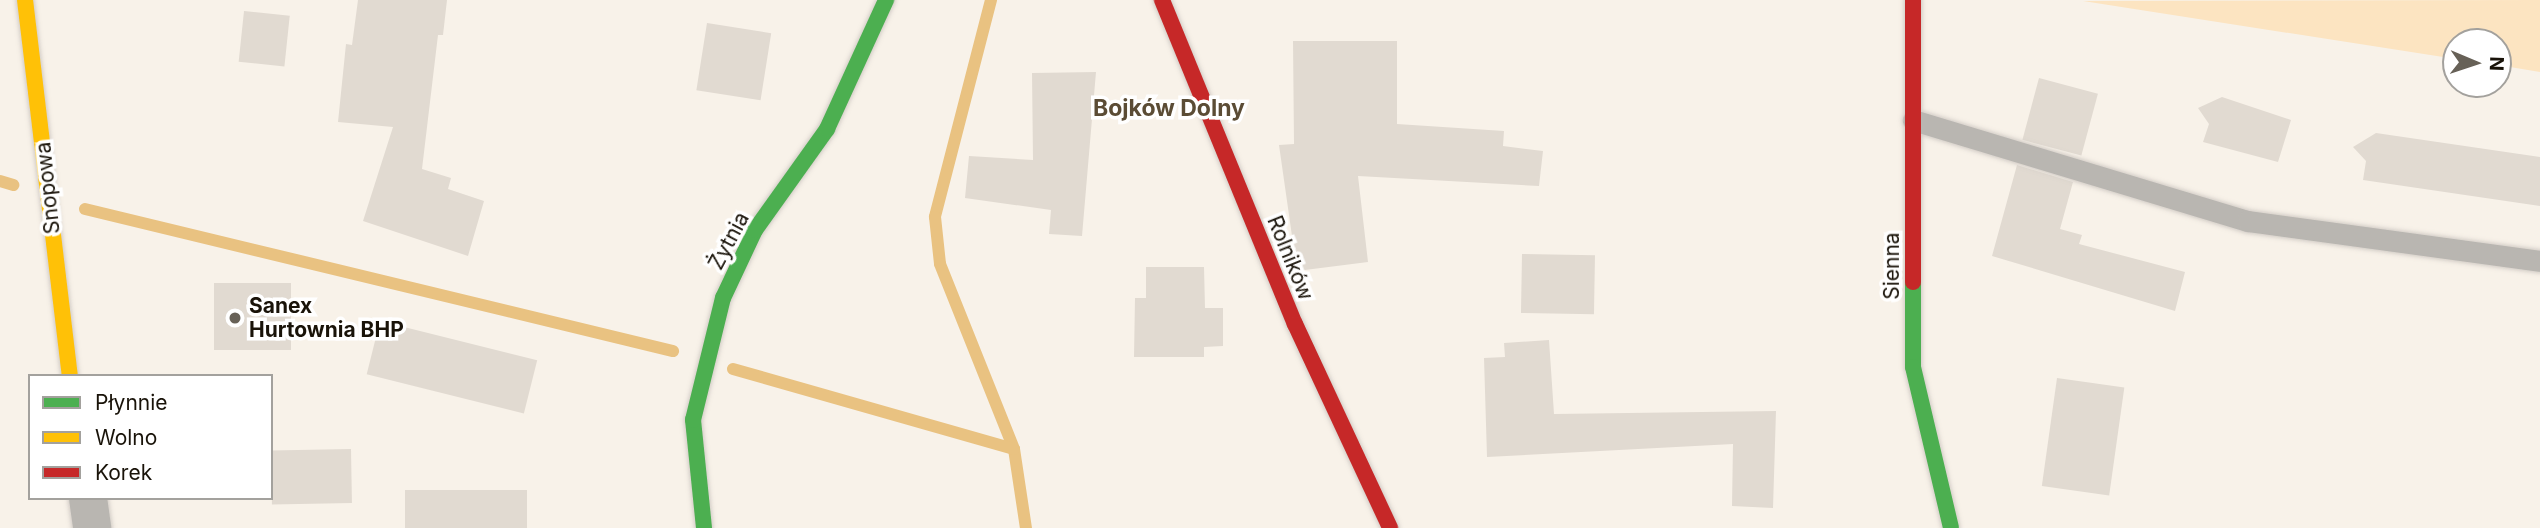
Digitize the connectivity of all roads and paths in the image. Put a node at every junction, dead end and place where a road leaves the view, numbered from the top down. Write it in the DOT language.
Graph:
graph roads {
  1 [pos="25,0"];
  2 [pos="886,0"];
  3 [pos="1162,0"];
  4 [pos="1913,0"];
  5 [pos="1913,120"];
  6 [pos="2540,261"];
  7 [pos="70,374"];
  8 [pos="88,500"];
  9 [pos="92,528"];
  10 [pos="704,528"];
  11 [pos="1391,528"];
  12 [pos="1951,528"];
  1 -- 7 [label="street, Snopowa"];
  2 -- 10 [label="street, Żytnia"];
  3 -- 11 [label="street, Rolników"];
  4 -- 5 [label="street, Sienna"];
  5 -- 6 [label="lane"];
  5 -- 12 [label="street, Sienna"];
  8 -- 9 [label="street"];
}
